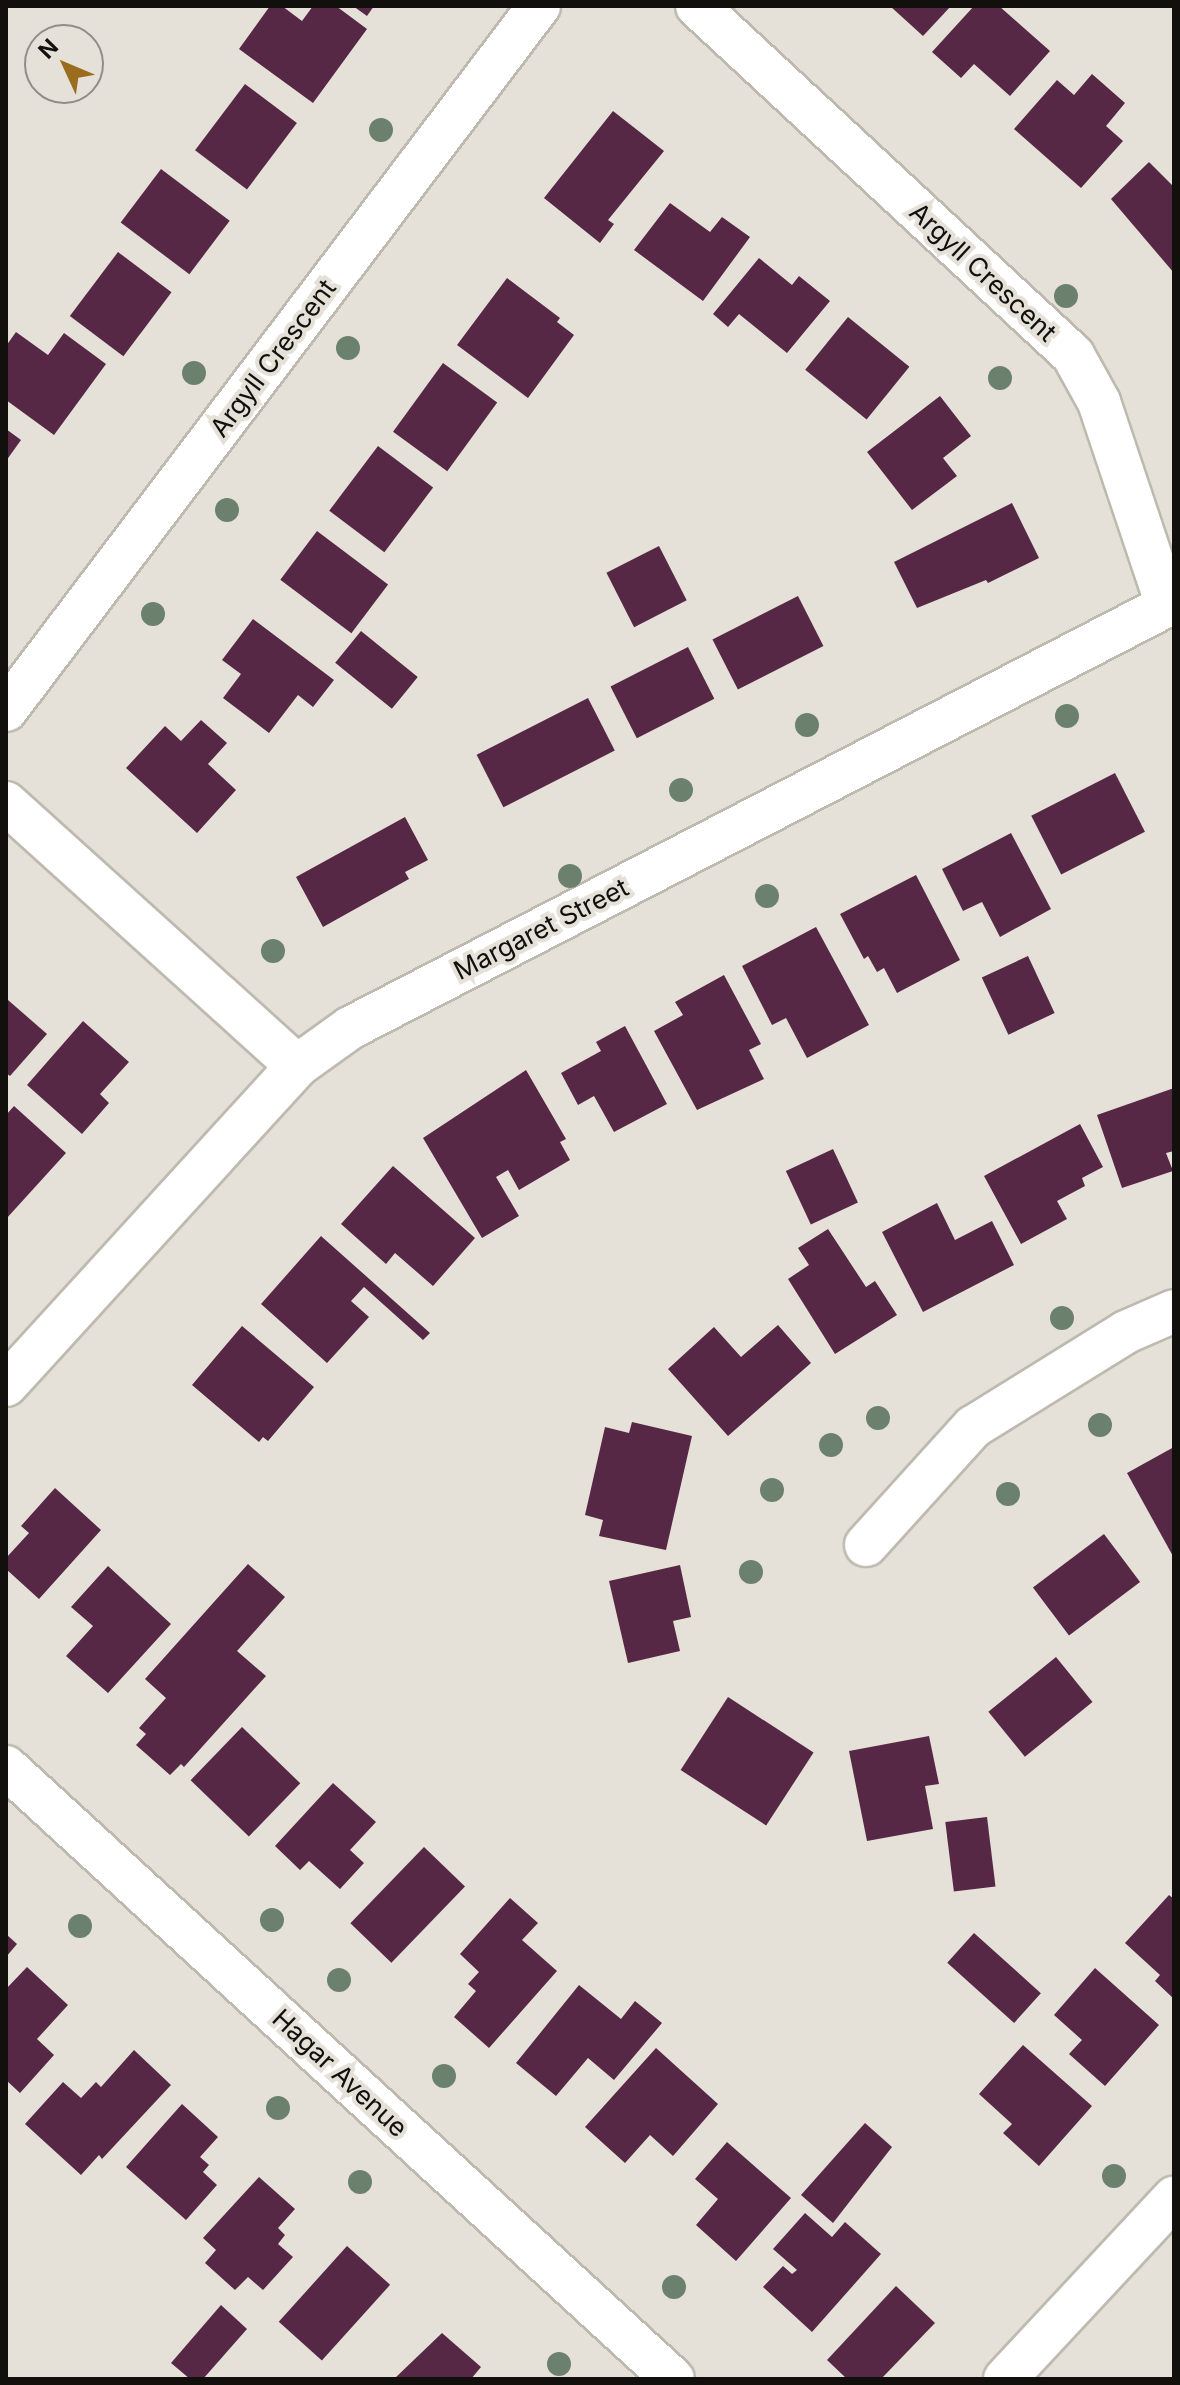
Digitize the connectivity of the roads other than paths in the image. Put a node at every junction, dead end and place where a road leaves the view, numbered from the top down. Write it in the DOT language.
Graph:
graph roads {
  1 [pos="539,6"];
  2 [pos="697,6"];
  3 [pos="1171,604"];
  4 [pos="6,710"];
  5 [pos="6,803"];
  6 [pos="297,1066"];
  7 [pos="1174,1311"];
  8 [pos="6,1385"];
  9 [pos="866,1545"];
  10 [pos="6,1767"];
  11 [pos="1174,2198"];
  12 [pos="673,2379"];
  13 [pos="1005,2379"];
  1 -- 4 [label="street, Argyll Crescent"];
  2 -- 3 [label="street, Argyll Crescent"];
  3 -- 6 [label="street, Margaret Street"];
  5 -- 6 [label="street"];
  6 -- 8 [label="street, Margaret Street"];
  7 -- 9 [label="street"];
  10 -- 12 [label="street, Hagar Avenue"];
  11 -- 13 [label="street"];
}
